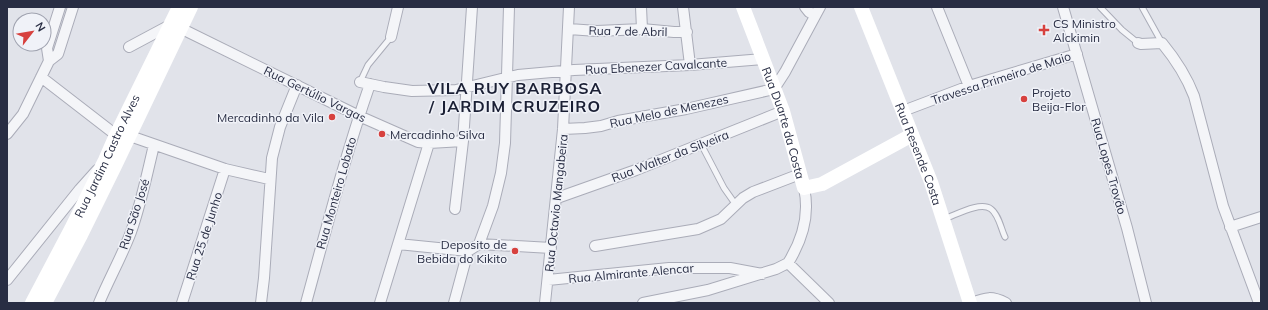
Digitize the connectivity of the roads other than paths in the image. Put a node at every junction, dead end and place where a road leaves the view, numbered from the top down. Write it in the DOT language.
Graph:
graph roads {
  1 [pos="60,7"];
  2 [pos="73,7"];
  3 [pos="179,7"];
  4 [pos="190,7"];
  5 [pos="398,7"];
  6 [pos="472,7"];
  7 [pos="509,7"];
  8 [pos="569,7"];
  9 [pos="641,7"];
  10 [pos="683,7"];
  11 [pos="743,7"];
  12 [pos="805,7"];
  13 [pos="861,7"];
  14 [pos="937,7"];
  15 [pos="1063,7"];
  16 [pos="1100,7"];
  17 [pos="1142,7"];
  18 [pos="818,11"];
  19 [pos="176,26"];
  20 [pos="568,29"];
  21 [pos="642,29"];
  22 [pos="687,32"];
  23 [pos="391,37"];
  24 [pos="1138,43"];
  25 [pos="1162,43"];
  26 [pos="129,47"];
  27 [pos="1077,54"];
  28 [pos="763,59"];
  29 [pos="49,61"];
  30 [pos="690,65"];
  31 [pos="566,71"];
  32 [pos="41,77"];
  33 [pos="507,77"];
  34 [pos="365,83"];
  35 [pos="297,85"];
  36 [pos="969,86"];
  37 [pos="466,88"];
  38 [pos="774,88"];
  39 [pos="783,111"];
  40 [pos="903,111"];
  41 [pos="359,116"];
  42 [pos="563,129"];
  43 [pos="7,134"];
  44 [pos="912,135"];
  45 [pos="123,136"];
  46 [pos="463,141"];
  47 [pos="429,143"];
  48 [pos="701,144"];
  49 [pos="154,145"];
  50 [pos="106,160"];
  51 [pos="225,169"];
  52 [pos="270,179"];
  53 [pos="802,181"];
  54 [pos="557,198"];
  55 [pos="736,205"];
  56 [pos="455,208"];
  57 [pos="1261,217"];
  58 [pos="943,219"];
  59 [pos="1230,227"];
  60 [pos="1004,238"];
  61 [pos="398,244"];
  62 [pos="479,244"];
  63 [pos="595,246"];
  64 [pos="552,248"];
  65 [pos="468,251"];
  66 [pos="788,263"];
  67 [pos="762,274"];
  68 [pos="7,280"];
  69 [pos="548,280"];
  70 [pos="32,303"];
  71 [pos="45,303"];
  72 [pos="100,303"];
  73 [pos="182,303"];
  74 [pos="260,303"];
  75 [pos="306,303"];
  76 [pos="380,303"];
  77 [pos="454,303"];
  78 [pos="545,303"];
  79 [pos="643,303"];
  80 [pos="829,303"];
  81 [pos="971,303"];
  82 [pos="1006,303"];
  83 [pos="1146,303"];
  84 [pos="1259,303"];
  1 -- 29 [label="street"];
  2 -- 29 [label="street"];
  3 -- 19 [label="main road, Rua Jardim Castro Alves"];
  4 -- 19 [label="main road, Rua Jardim Castro Alves"];
  5 -- 23 [label="street, Rua Monteiro Lobato"];
  6 -- 37 [label="street"];
  7 -- 33 [label="street"];
  8 -- 20 [label="street, Rua Octavio Mangabeira"];
  9 -- 21 [label="street"];
  10 -- 22 [label="street"];
  11 -- 28 [label="main road, Rua Duarte da Costa"];
  12 -- 18 [label="street"];
  13 -- 40 [label="main road, Rua Resende Costa"];
  14 -- 36 [label="street"];
  15 -- 27 [label="street, Rua Lopes Trovão"];
  16 -- 24 [label="lane"];
  17 -- 25 [label="lane"];
  18 -- 38 [label="street"];
  19 -- 26 [label="street"];
  19 -- 35 [label="street, Rua Gertúlio Vargas"];
  19 -- 45 [label="main road, Rua Jardim Castro Alves"];
  20 -- 21 [label="street, Rua 7 de Abril"];
  20 -- 31 [label="street, Rua Octavio Mangabeira"];
  21 -- 22 [label="street, Rua 7 de Abril"];
  22 -- 30 [label="street"];
  23 -- 34 [label="lane, Rua Monteiro Lobato"];
  24 -- 25 [label="street"];
  25 -- 59 [label="street"];
  27 -- 36 [label="street, Travessa Primeiro de Maio"];
  27 -- 83 [label="street, Rua Lopes Trovão"];
  28 -- 30 [label="street, Rua Ebenezer Cavalcante"];
  28 -- 38 [label="main road, Rua Duarte da Costa"];
  29 -- 32 [label="street"];
  30 -- 31 [label="street, Rua Ebenezer Cavalcante"];
  31 -- 33 [label="street, Rua Ebenezer Cavalcante"];
  31 -- 42 [label="street, Rua Octavio Mangabeira"];
  32 -- 43 [label="street"];
  32 -- 45 [label="street"];
  33 -- 37 [label="street, Rua Ebenezer Cavalcante"];
  33 -- 62 [label="street"];
  34 -- 37 [label="street, Rua Ebenezer Cavalcante"];
  34 -- 41 [label="street, Rua Monteiro Lobato"];
  35 -- 41 [label="street, Rua Gertúlio Vargas"];
  35 -- 52 [label="street"];
  36 -- 40 [label="street, Travessa Primeiro de Maio"];
  37 -- 46 [label="street"];
  38 -- 39 [label="main road, Rua Duarte da Costa"];
  38 -- 42 [label="street, Rua Melo de Menezes"];
  39 -- 48 [label="street, Rua Walter da Silveira"];
  39 -- 53 [label="main road, Rua Duarte da Costa"];
  40 -- 44 [label="main road, Rua Resende Costa"];
  41 -- 47 [label="street, Rua Gertúlio Vargas"];
  41 -- 75 [label="street, Rua Monteiro Lobato"];
  42 -- 54 [label="street, Rua Octavio Mangabeira"];
  44 -- 53 [label="main road"];
  44 -- 58 [label="main road, Rua Resende Costa"];
  45 -- 49 [label="street"];
  45 -- 50 [label="main road, Rua Jardim Castro Alves"];
  45 -- 71 [label="main road, Rua Jardim Castro Alves"];
  46 -- 47 [label="street, Rua Gertúlio Vargas"];
  46 -- 56 [label="street"];
  47 -- 61 [label="street"];
  48 -- 54 [label="street, Rua Walter da Silveira"];
  48 -- 55 [label="lane"];
  49 -- 51 [label="street"];
  49 -- 72 [label="street, Rua São José"];
  50 -- 68 [label="street"];
  50 -- 70 [label="main road, Rua Jardim Castro Alves"];
  51 -- 52 [label="street"];
  51 -- 73 [label="street, Rua 25 de Junho"];
  52 -- 74 [label="street"];
  53 -- 55 [label="street"];
  53 -- 66 [label="street, Rua Duarte da Costa"];
  54 -- 64 [label="street, Rua Octavio Mangabeira"];
  55 -- 63 [label="street"];
  57 -- 59 [label="street"];
  58 -- 60 [label="lane"];
  58 -- 81 [label="main road, Rua Resende Costa"];
  59 -- 84 [label="street"];
  61 -- 65 [label="street"];
  61 -- 76 [label="street"];
  62 -- 64 [label="street"];
  62 -- 65 [label="street"];
  64 -- 69 [label="street, Rua Octavio Mangabeira"];
  65 -- 77 [label="street"];
  66 -- 67 [label="street"];
  66 -- 80 [label="street"];
  67 -- 69 [label="street, Rua Almirante Alencar"];
  67 -- 79 [label="street"];
  69 -- 78 [label="street, Rua Octavio Mangabeira"];
  81 -- 82 [label="street"];
}
